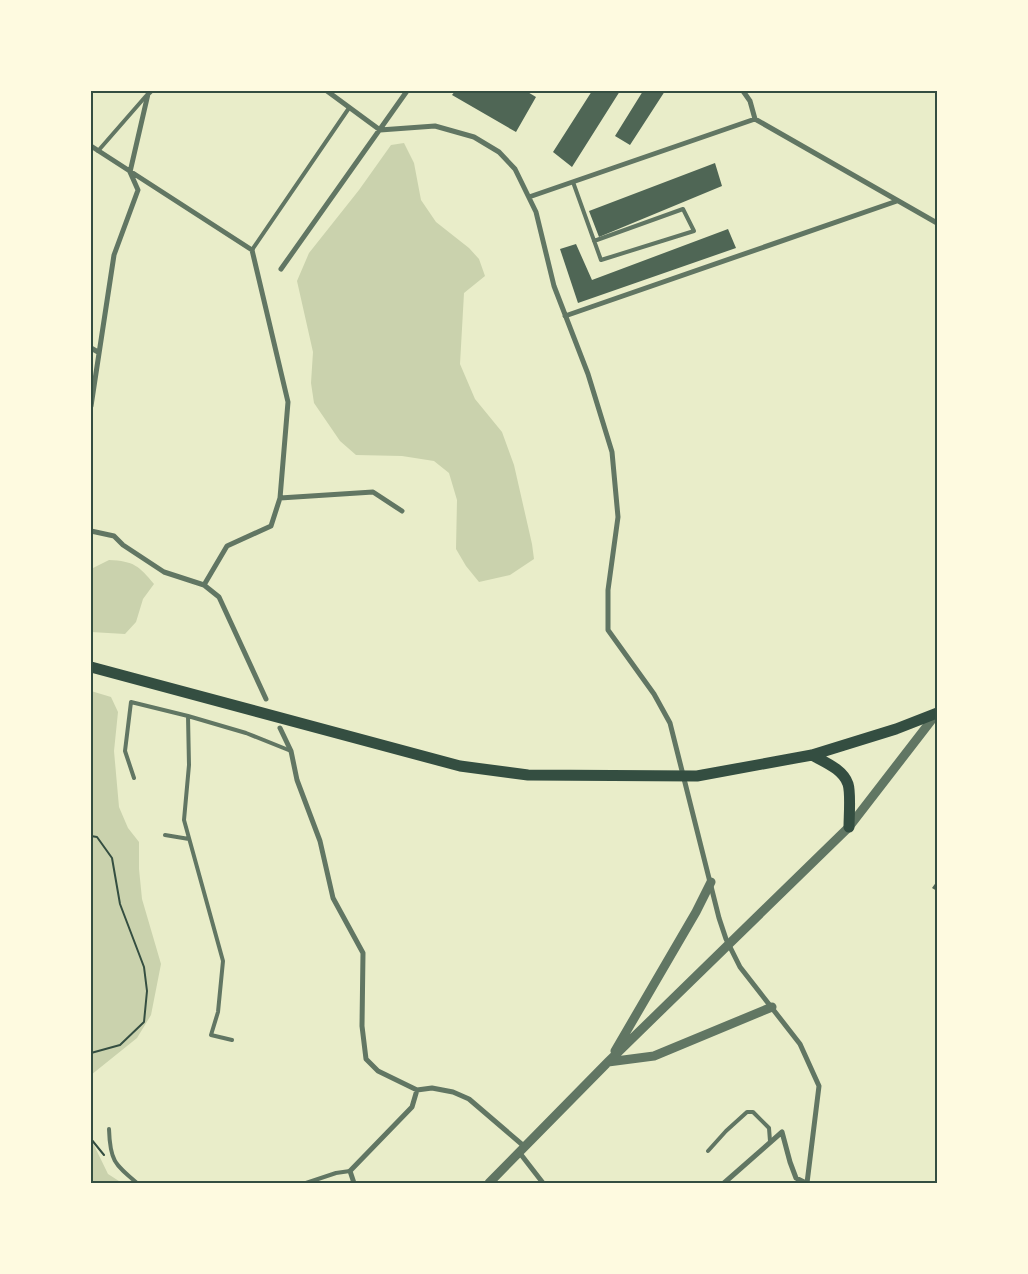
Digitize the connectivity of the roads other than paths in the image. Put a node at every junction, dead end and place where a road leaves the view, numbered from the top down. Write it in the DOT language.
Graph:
graph roads {
  1 [pos="327,91"];
  2 [pos="407,91"];
  3 [pos="743,91"];
  4 [pos="150,93"];
  5 [pos="349,108"];
  6 [pos="754,119"];
  7 [pos="380,130"];
  8 [pos="91,146"];
  9 [pos="98,151"];
  10 [pos="130,172"];
  11 [pos="573,182"];
  12 [pos="528,197"];
  13 [pos="897,201"];
  14 [pos="937,222"];
  15 [pos="594,241"];
  16 [pos="252,250"];
  17 [pos="281,269"];
  18 [pos="565,316"];
  19 [pos="91,348"];
  20 [pos="98,352"];
  21 [pos="91,406"];
  22 [pos="280,498"];
  23 [pos="402,511"];
  24 [pos="91,531"];
  25 [pos="204,584"];
  26 [pos="91,667"];
  27 [pos="266,699"];
  28 [pos="937,713"];
  29 [pos="188,716"];
  30 [pos="280,728"];
  31 [pos="291,751"];
  32 [pos="812,755"];
  33 [pos="134,778"];
  34 [pos="849,827"];
  35 [pos="165,835"];
  36 [pos="189,839"];
  37 [pos="711,882"];
  38 [pos="772,1007"];
  39 [pos="232,1040"];
  40 [pos="608,1062"];
  41 [pos="417,1090"];
  42 [pos="109,1129"];
  43 [pos="770,1141"];
  44 [pos="522,1150"];
  45 [pos="708,1151"];
  46 [pos="350,1171"];
  47 [pos="137,1183"];
  48 [pos="306,1183"];
  49 [pos="354,1183"];
  50 [pos="489,1183"];
  51 [pos="543,1183"];
  52 [pos="724,1183"];
  53 [pos="807,1183"];
  1 -- 5 [label="street"];
  2 -- 7 [label="street"];
  3 -- 6 [label="street"];
  4 -- 9 [label="lane"];
  4 -- 10 [label="street"];
  5 -- 7 [label="street"];
  5 -- 16 [label="lane"];
  6 -- 11 [label="street"];
  6 -- 13 [label="street"];
  7 -- 12 [label="street"];
  7 -- 17 [label="street"];
  8 -- 9 [label="street"];
  9 -- 10 [label="street"];
  10 -- 16 [label="street"];
  10 -- 20 [label="street"];
  11 -- 12 [label="street"];
  11 -- 15 [label="lane"];
  12 -- 18 [label="street"];
  13 -- 14 [label="street"];
  13 -- 18 [label="street"];
  15 -- 15 [label="lane"];
  16 -- 22 [label="street"];
  18 -- 37 [label="street"];
  19 -- 20 [label="street"];
  20 -- 21 [label="street"];
  22 -- 23 [label="street"];
  22 -- 25 [label="street"];
  24 -- 25 [label="street"];
  25 -- 27 [label="street"];
  26 -- 32 [label="main road"];
  28 -- 32 [label="main road"];
  28 -- 34 [label="street"];
  29 -- 31 [label="lane"];
  29 -- 33 [label="lane"];
  29 -- 36 [label="lane"];
  30 -- 31 [label="street"];
  31 -- 41 [label="street"];
  32 -- 34 [label="main road"];
  34 -- 40 [label="street"];
  35 -- 36 [label="lane"];
  36 -- 39 [label="lane"];
  37 -- 38 [label="street"];
  37 -- 40 [label="street"];
  38 -- 40 [label="street"];
  38 -- 53 [label="street"];
  40 -- 44 [label="street"];
  41 -- 44 [label="street"];
  41 -- 46 [label="street"];
  42 -- 47 [label="lane"];
  43 -- 45 [label="lane"];
  43 -- 52 [label="street"];
  43 -- 53 [label="street"];
  44 -- 50 [label="street"];
  44 -- 51 [label="street"];
  46 -- 48 [label="lane"];
  46 -- 49 [label="street"];
}
